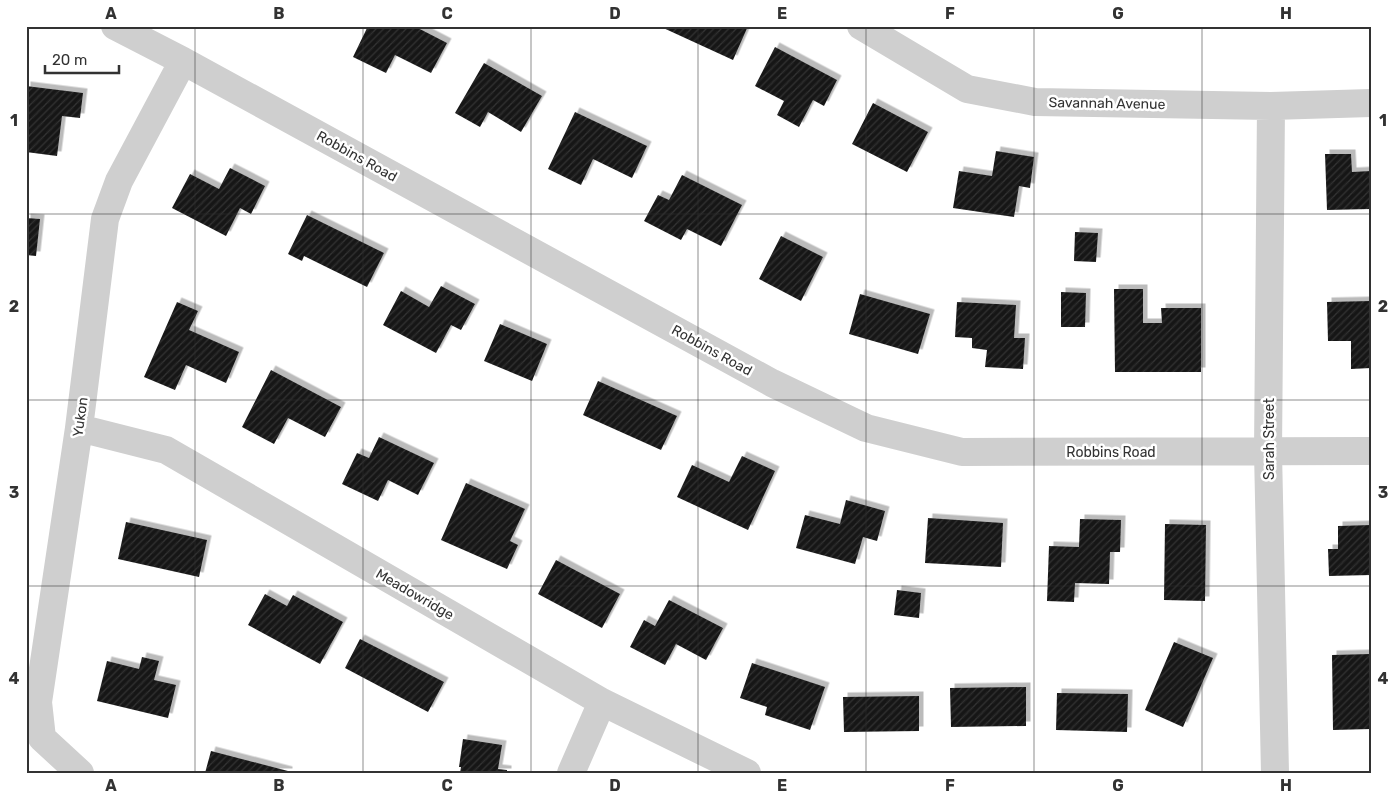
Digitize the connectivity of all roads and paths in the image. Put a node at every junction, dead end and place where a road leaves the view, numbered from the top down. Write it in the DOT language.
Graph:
graph roads {
  1 [pos="115,26"];
  2 [pos="861,26"];
  3 [pos="183,61"];
  4 [pos="1371,103"];
  5 [pos="1271,106"];
  6 [pos="79,428"];
  7 [pos="1371,451"];
  8 [pos="1268,452"];
  9 [pos="602,702"];
  10 [pos="80,773"];
  11 [pos="571,773"];
  12 [pos="748,773"];
  13 [pos="1275,773"];
  1 -- 3 [label="street, Robbins Road"];
  2 -- 5 [label="street, Savannah Avenue"];
  3 -- 6 [label="street, Yukon"];
  3 -- 8 [label="street, Robbins Road"];
  4 -- 5 [label="street, Savannah Avenue"];
  5 -- 8 [label="street, Sarah Street"];
  6 -- 9 [label="street, Meadowridge"];
  6 -- 10 [label="street, Yukon"];
  7 -- 8 [label="street, Robbins Road"];
  8 -- 13 [label="street, Sarah Street"];
  9 -- 11 [label="street"];
  9 -- 12 [label="street, Meadowridge"];
}
